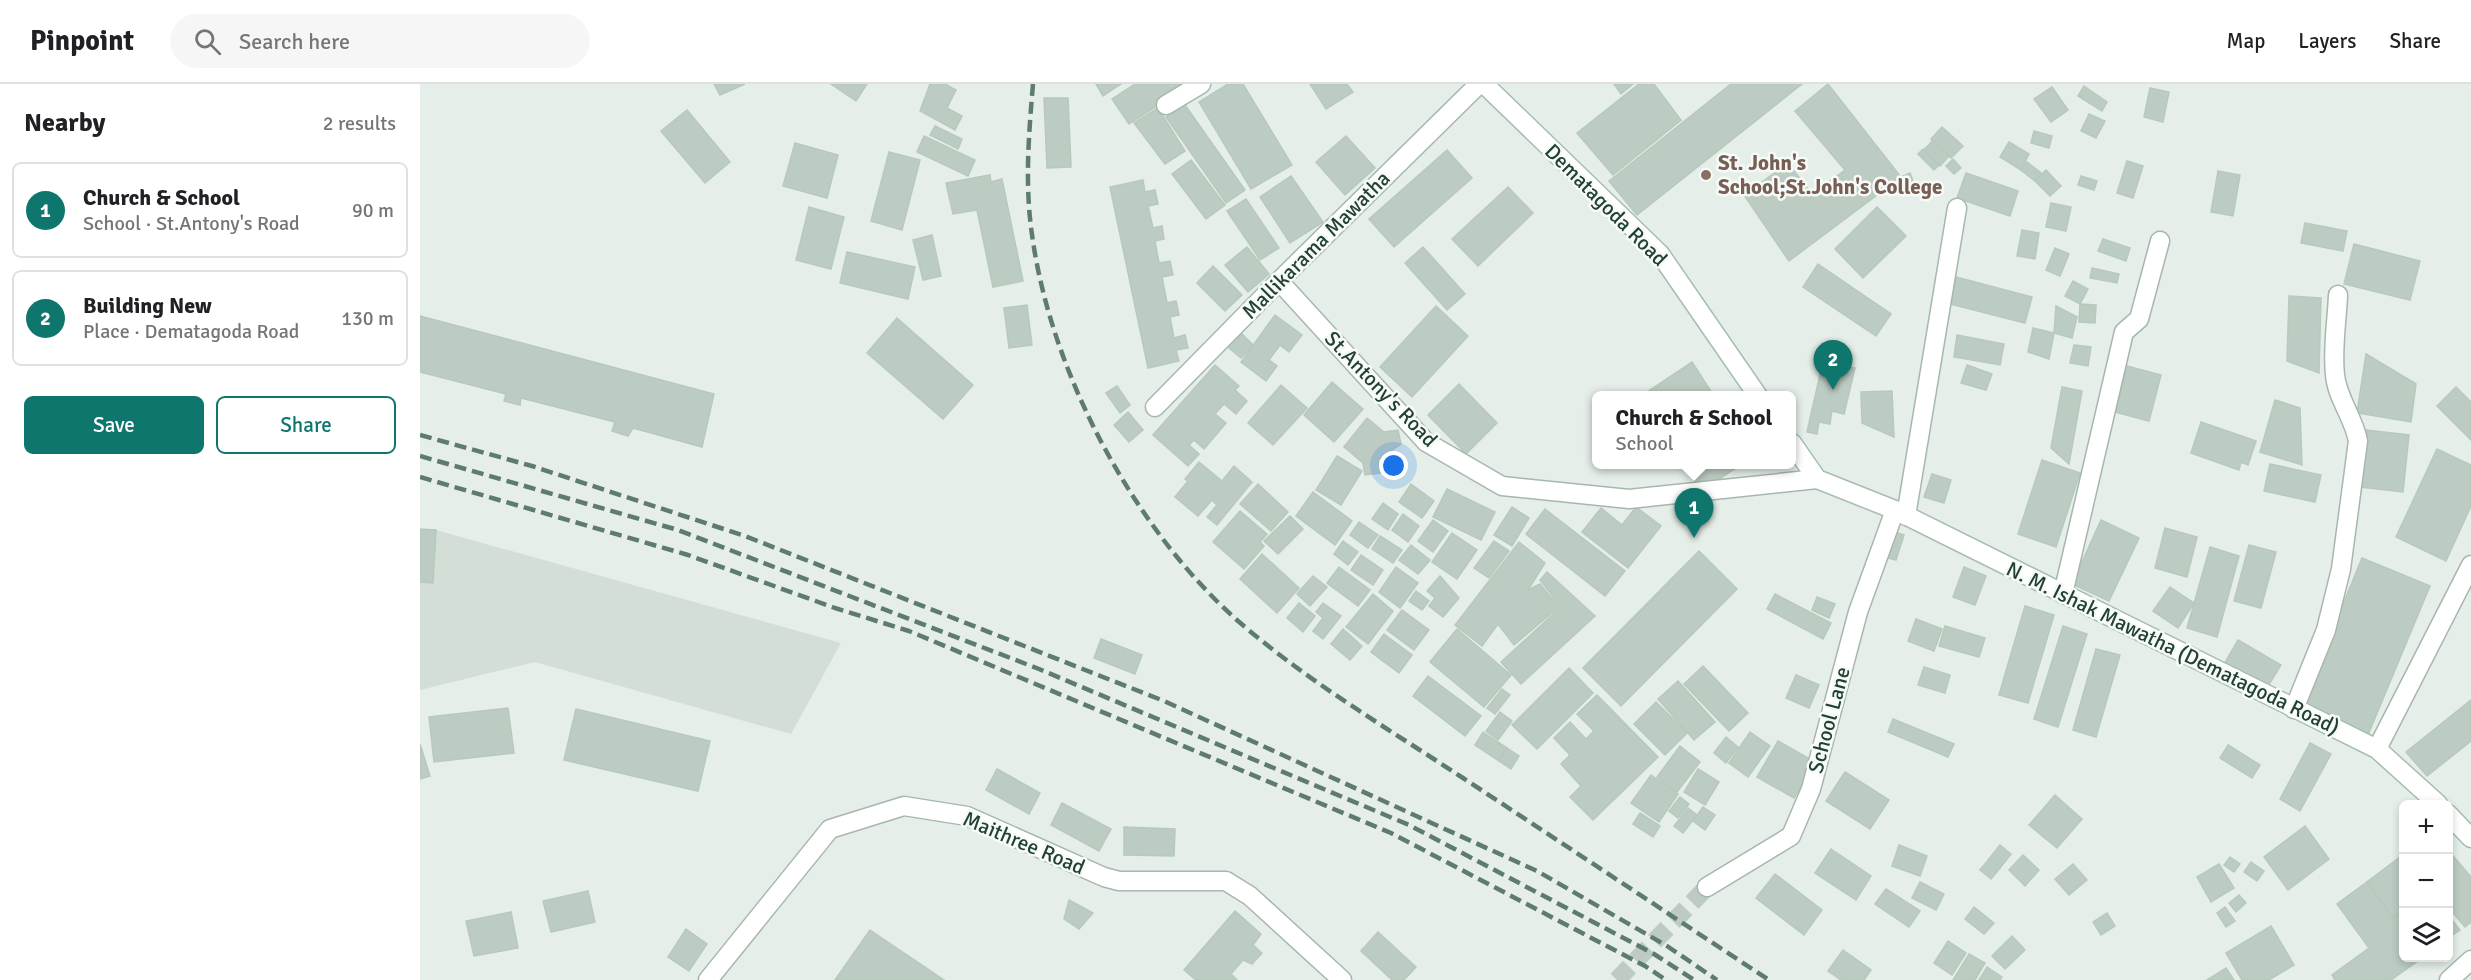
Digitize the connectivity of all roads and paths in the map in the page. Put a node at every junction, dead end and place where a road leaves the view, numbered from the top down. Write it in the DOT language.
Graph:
graph roads {
  1 [pos="1202,84"];
  2 [pos="1482,84"];
  3 [pos="1166,105"];
  4 [pos="1957,208"];
  5 [pos="2160,241"];
  6 [pos="1279,281"];
  7 [pos="2338,295"];
  8 [pos="1755,391"];
  9 [pos="1155,407"];
  10 [pos="1796,450"];
  11 [pos="1817,479"];
  12 [pos="1901,513"];
  13 [pos="2471,565"];
  14 [pos="2063,594"];
  15 [pos="2295,709"];
  16 [pos="2377,749"];
  17 [pos="2434,800"];
  18 [pos="2453,819"];
  19 [pos="2471,838"];
  20 [pos="1707,887"];
  21 [pos="2471,960"];
  22 [pos="708,980"];
  23 [pos="1342,980"];
  24 [pos="2450,980"];
  1 -- 3 [label="street"];
  2 -- 6 [label="street, Mallikarama Mawatha"];
  2 -- 8 [label="street, Dematagoda Road"];
  4 -- 12 [label="street, School Lane"];
  5 -- 14 [label="street"];
  6 -- 9 [label="street, Mallikarama Mawatha"];
  6 -- 11 [label="street, St.Antony's Road"];
  7 -- 15 [label="street"];
  10 -- 11 [label="street"];
  11 -- 12 [label="street"];
  12 -- 14 [label="street, N. M. Ishak Mawatha (Dematagoda Road)"];
  12 -- 20 [label="street, School Lane"];
  13 -- 16 [label="street"];
  14 -- 15 [label="street, N. M. Ishak Mawatha (Dematagoda Road)"];
  15 -- 16 [label="street, N. M. Ishak Mawatha (Dematagoda Road)"];
  16 -- 17 [label="street, N. M. Ishak Mawatha (Dematagoda Road)"];
  18 -- 19 [label="street"];
  21 -- 24 [label="street"];
  22 -- 23 [label="street, Maithree Road"];
}
